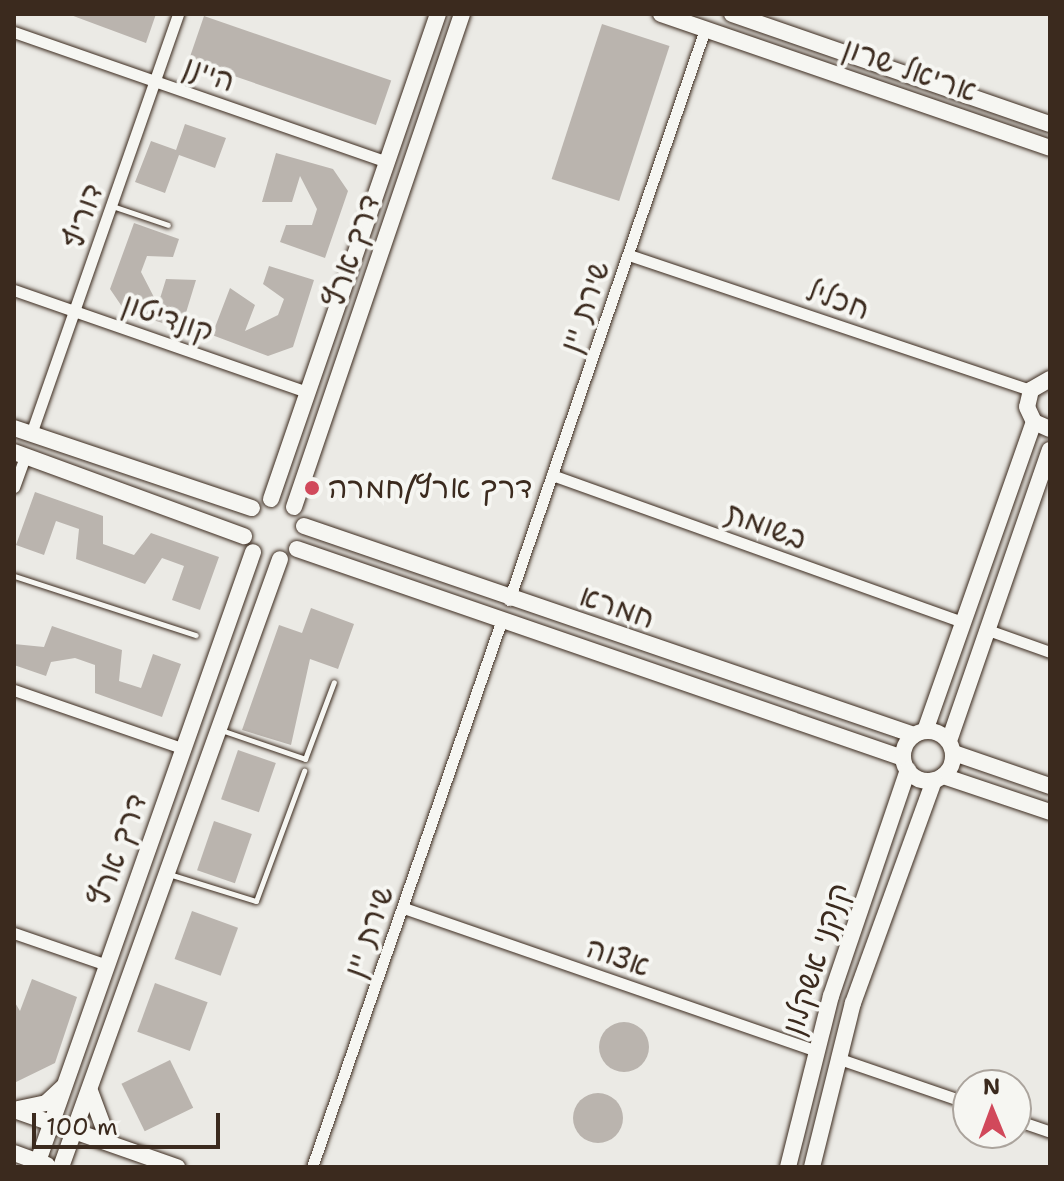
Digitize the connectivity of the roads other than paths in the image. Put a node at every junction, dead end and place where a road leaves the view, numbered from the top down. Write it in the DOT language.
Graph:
graph roads {
  1 [pos="178,14"];
  2 [pos="438,14"];
  3 [pos="462,14"];
  4 [pos="661,14"];
  5 [pos="732,14"];
  6 [pos="705,29"];
  7 [pos="14,32"];
  8 [pos="155,80"];
  9 [pos="1050,124"];
  10 [pos="1050,148"];
  11 [pos="387,162"];
  12 [pos="111,206"];
  13 [pos="168,225"];
  14 [pos="629,255"];
  15 [pos="14,290"];
  16 [pos="75,312"];
  17 [pos="1049,376"];
  18 [pos="1031,390"];
  19 [pos="307,392"];
  20 [pos="1034,422"];
  21 [pos="14,428"];
  22 [pos="1050,429"];
  23 [pos="31,434"];
  24 [pos="1050,450"];
  25 [pos="19,454"];
  26 [pos="552,475"];
  27 [pos="14,487"];
  28 [pos="271,499"];
  29 [pos="294,507"];
  30 [pos="252,508"];
  31 [pos="304,526"];
  32 [pos="244,536"];
  33 [pos="297,549"];
  34 [pos="253,552"];
  35 [pos="280,559"];
  36 [pos="14,576"];
  37 [pos="509,600"];
  38 [pos="501,622"];
  39 [pos="963,622"];
  40 [pos="985,629"];
  41 [pos="196,635"];
  42 [pos="1050,652"];
  43 [pos="334,682"];
  44 [pos="14,690"];
  45 [pos="219,729"];
  46 [pos="920,733"];
  47 [pos="951,747"];
  48 [pos="184,749"];
  49 [pos="905,764"];
  50 [pos="304,771"];
  51 [pos="938,778"];
  52 [pos="1050,786"];
  53 [pos="1050,812"];
  54 [pos="167,873"];
  55 [pos="404,908"];
  56 [pos="14,933"];
  57 [pos="107,965"];
  58 [pos="816,1051"];
  59 [pos="837,1058"];
  60 [pos="67,1083"];
  61 [pos="90,1087"];
  62 [pos="952,1098"];
  63 [pos="14,1110"];
  64 [pos="53,1124"];
  65 [pos="74,1131"];
  66 [pos="110,1144"];
  67 [pos="14,1153"];
  68 [pos="42,1165"];
  69 [pos="61,1167"];
  70 [pos="177,1167"];
  71 [pos="312,1167"];
  72 [pos="788,1167"];
  73 [pos="812,1167"];
  1 -- 8 [label="street, דוריף"];
  2 -- 11 [label="street, דרך ארץ"];
  3 -- 29 [label="street, דרך ארץ"];
  4 -- 6 [label="street, אריאל שרון"];
  5 -- 9 [label="street, אריאל שרון"];
  6 -- 10 [label="street, אריאל שרון"];
  6 -- 14 [label="street, שירת יין"];
  7 -- 8 [label="street, היינן"];
  8 -- 11 [label="street, היינן"];
  8 -- 12 [label="street, דוריף"];
  11 -- 19 [label="street, דרך ארץ"];
  12 -- 13 [label="lane"];
  12 -- 16 [label="street, דוריף"];
  14 -- 18 [label="street, חכליל"];
  14 -- 26 [label="street, שירת יין"];
  15 -- 16 [label="street, קונדיטון"];
  16 -- 19 [label="street, קונדיטון"];
  16 -- 23 [label="street, דוריף"];
  17 -- 18 [label="street"];
  18 -- 20 [label="street"];
  19 -- 28 [label="street, דרך ארץ"];
  20 -- 22 [label="street"];
  20 -- 39 [label="street"];
  21 -- 23 [label="street"];
  23 -- 30 [label="street"];
  24 -- 40 [label="street"];
  25 -- 27 [label="street"];
  25 -- 32 [label="street"];
  26 -- 37 [label="street, שירת יין"];
  26 -- 39 [label="street, בשומת"];
  28 -- 29 [label="street"];
  28 -- 30 [label="street"];
  29 -- 31 [label="street"];
  30 -- 32 [label="street"];
  31 -- 33 [label="street"];
  31 -- 37 [label="street, חמרא"];
  32 -- 34 [label="street"];
  33 -- 35 [label="street"];
  33 -- 38 [label="street, חמרא"];
  34 -- 35 [label="street"];
  34 -- 48 [label="street, דרך ארץ"];
  35 -- 45 [label="street, דרך ארץ"];
  36 -- 41 [label="lane"];
  37 -- 46 [label="street, חמרא"];
  38 -- 49 [label="street, חמרא"];
  38 -- 55 [label="street, שירת יין"];
  39 -- 46 [label="street"];
  40 -- 42 [label="street"];
  40 -- 47 [label="street"];
  43 -- 45 [label="lane"];
  44 -- 48 [label="street"];
  45 -- 54 [label="street, דרך ארץ"];
  46 -- 47 [label="street, חמרא"];
  46 -- 49 [label="street, קנקני אשקלון"];
  47 -- 51 [label="street, קנקני אשקלון"];
  47 -- 52 [label="street"];
  48 -- 57 [label="street, דרך ארץ"];
  49 -- 51 [label="street, חמרא"];
  49 -- 58 [label="street, קנקני אשקלון"];
  50 -- 54 [label="lane"];
  51 -- 53 [label="street"];
  51 -- 59 [label="street, קנקני אשקלון"];
  54 -- 61 [label="street, דרך ארץ"];
  55 -- 58 [label="street, אצוה"];
  55 -- 71 [label="street, שירת יין"];
  56 -- 57 [label="street"];
  57 -- 60 [label="street, דרך ארץ"];
  58 -- 72 [label="street, קנקני אשקלון"];
  59 -- 62 [label="street"];
  59 -- 73 [label="street, קנקני אשקלון"];
  60 -- 63 [label="street"];
  60 -- 64 [label="street, דרך ארץ"];
  61 -- 65 [label="street, דרך ארץ"];
  61 -- 66 [label="street"];
  63 -- 64 [label="street"];
  64 -- 65 [label="street"];
  64 -- 68 [label="street, דרך ארץ"];
  65 -- 66 [label="street"];
  65 -- 69 [label="street, דרך ארץ"];
  66 -- 70 [label="street"];
  67 -- 68 [label="street"];
}
